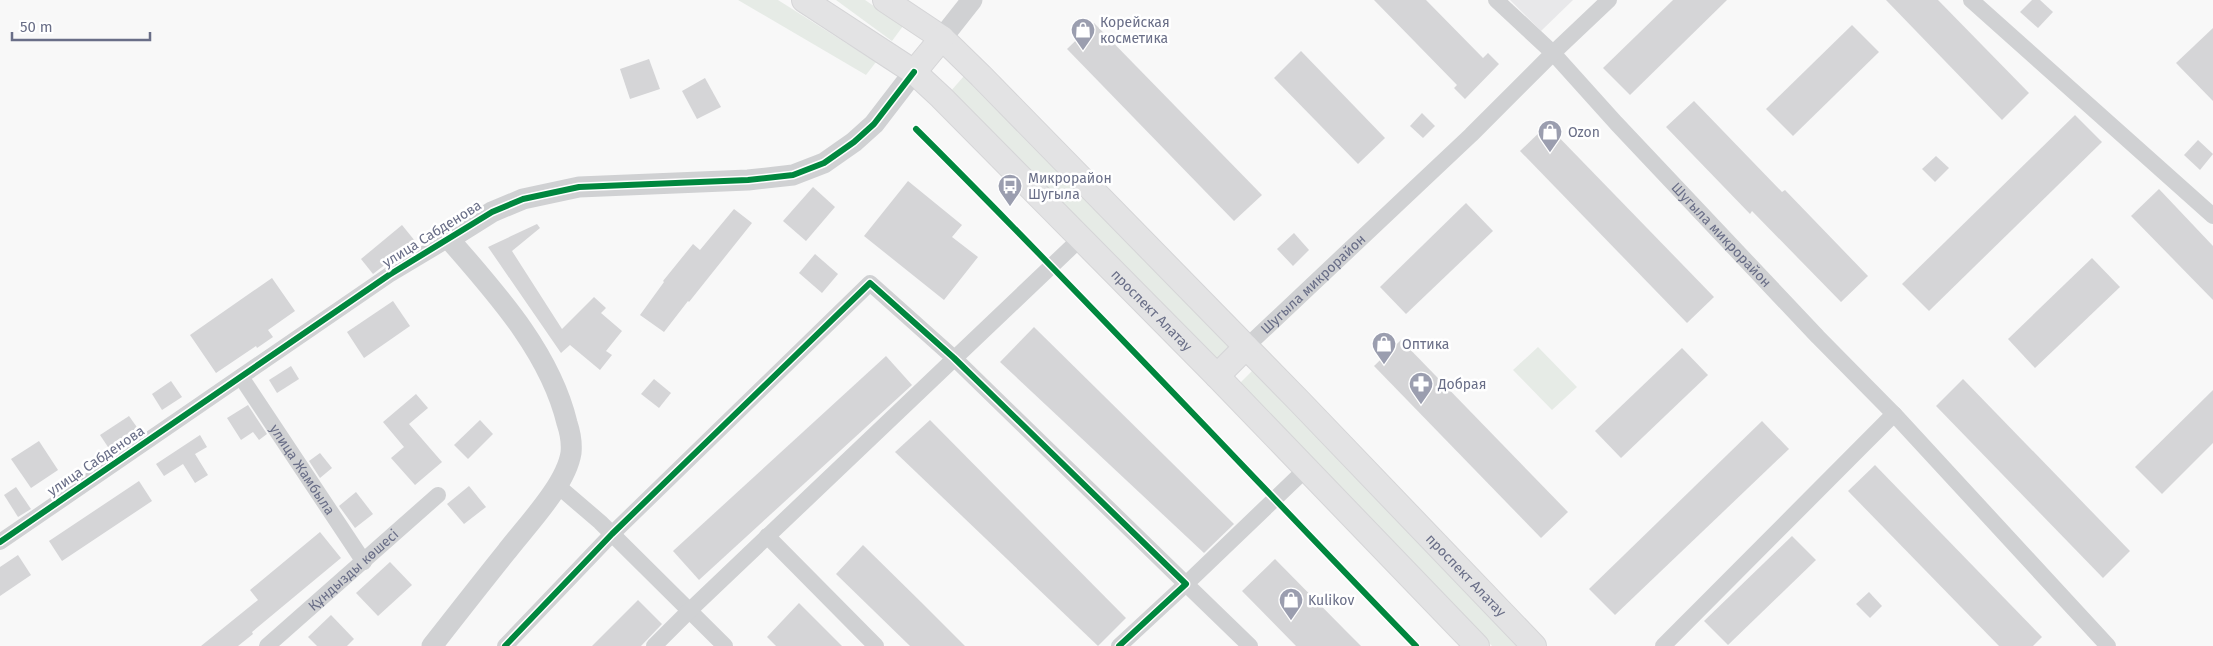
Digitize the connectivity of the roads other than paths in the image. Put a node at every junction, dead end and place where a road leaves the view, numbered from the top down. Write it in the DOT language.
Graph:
graph roads {
  1 [pos="804,0"];
  2 [pos="885,0"];
  3 [pos="972,0"];
  4 [pos="1496,0"];
  5 [pos="1609,0"];
  6 [pos="1971,0"];
  7 [pos="942,38"];
  8 [pos="1553,53"];
  9 [pos="914,72"];
  10 [pos="2213,216"];
  11 [pos="1080,238"];
  12 [pos="449,239"];
  13 [pos="1246,347"];
  14 [pos="954,358"];
  15 [pos="1217,376"];
  16 [pos="241,377"];
  17 [pos="1894,414"];
  18 [pos="1306,469"];
  19 [pos="558,486"];
  20 [pos="438,495"];
  21 [pos="612,534"];
  22 [pos="767,536"];
  23 [pos="0,542"];
  24 [pos="364,562"];
  25 [pos="1186,584"];
  26 [pos="689,610"];
  27 [pos="267,646"];
  28 [pos="432,646"];
  29 [pos="505,646"];
  30 [pos="654,646"];
  31 [pos="725,646"];
  32 [pos="876,646"];
  33 [pos="1118,646"];
  34 [pos="1250,646"];
  35 [pos="1477,646"];
  36 [pos="1534,646"];
  37 [pos="1663,646"];
  38 [pos="2108,646"];
  1 -- 9 [label="main road, проспект Алатау"];
  2 -- 7 [label="main road, проспект Алатау"];
  3 -- 7 [label="street, улица Сабденова"];
  4 -- 8 [label="street, Шугыла микрорайон"];
  5 -- 8 [label="street"];
  6 -- 10 [label="street"];
  7 -- 9 [label="main road, улица Сабденова"];
  7 -- 13 [label="main road, проспект Алатау"];
  8 -- 13 [label="street, Шугыла микрорайон"];
  8 -- 17 [label="street, Шугыла микрорайон"];
  9 -- 11 [label="main road, проспект Алатау"];
  9 -- 12 [label="street, улица Сабденова"];
  11 -- 14 [label="street"];
  11 -- 15 [label="main road, проспект Алатау"];
  12 -- 16 [label="street, улица Сабденова"];
  12 -- 19 [label="street"];
  13 -- 15 [label="main road"];
  13 -- 36 [label="main road, проспект Алатау"];
  14 -- 21 [label="street"];
  14 -- 22 [label="street"];
  14 -- 25 [label="street"];
  15 -- 18 [label="main road, проспект Алатау"];
  16 -- 23 [label="street, улица Сабденова"];
  16 -- 24 [label="street, улица Жамбыла"];
  17 -- 37 [label="street"];
  17 -- 38 [label="street, Шугыла микрорайон"];
  18 -- 25 [label="street"];
  18 -- 35 [label="main road, проспект Алатау"];
  19 -- 21 [label="street"];
  19 -- 28 [label="street"];
  20 -- 24 [label="street, Құндызды көшесі"];
  21 -- 26 [label="street"];
  21 -- 29 [label="street"];
  22 -- 26 [label="street"];
  22 -- 32 [label="street"];
  24 -- 27 [label="street, Құндызды көшесі"];
  25 -- 33 [label="street"];
  25 -- 34 [label="street"];
  26 -- 30 [label="street"];
  26 -- 31 [label="street"];
}
